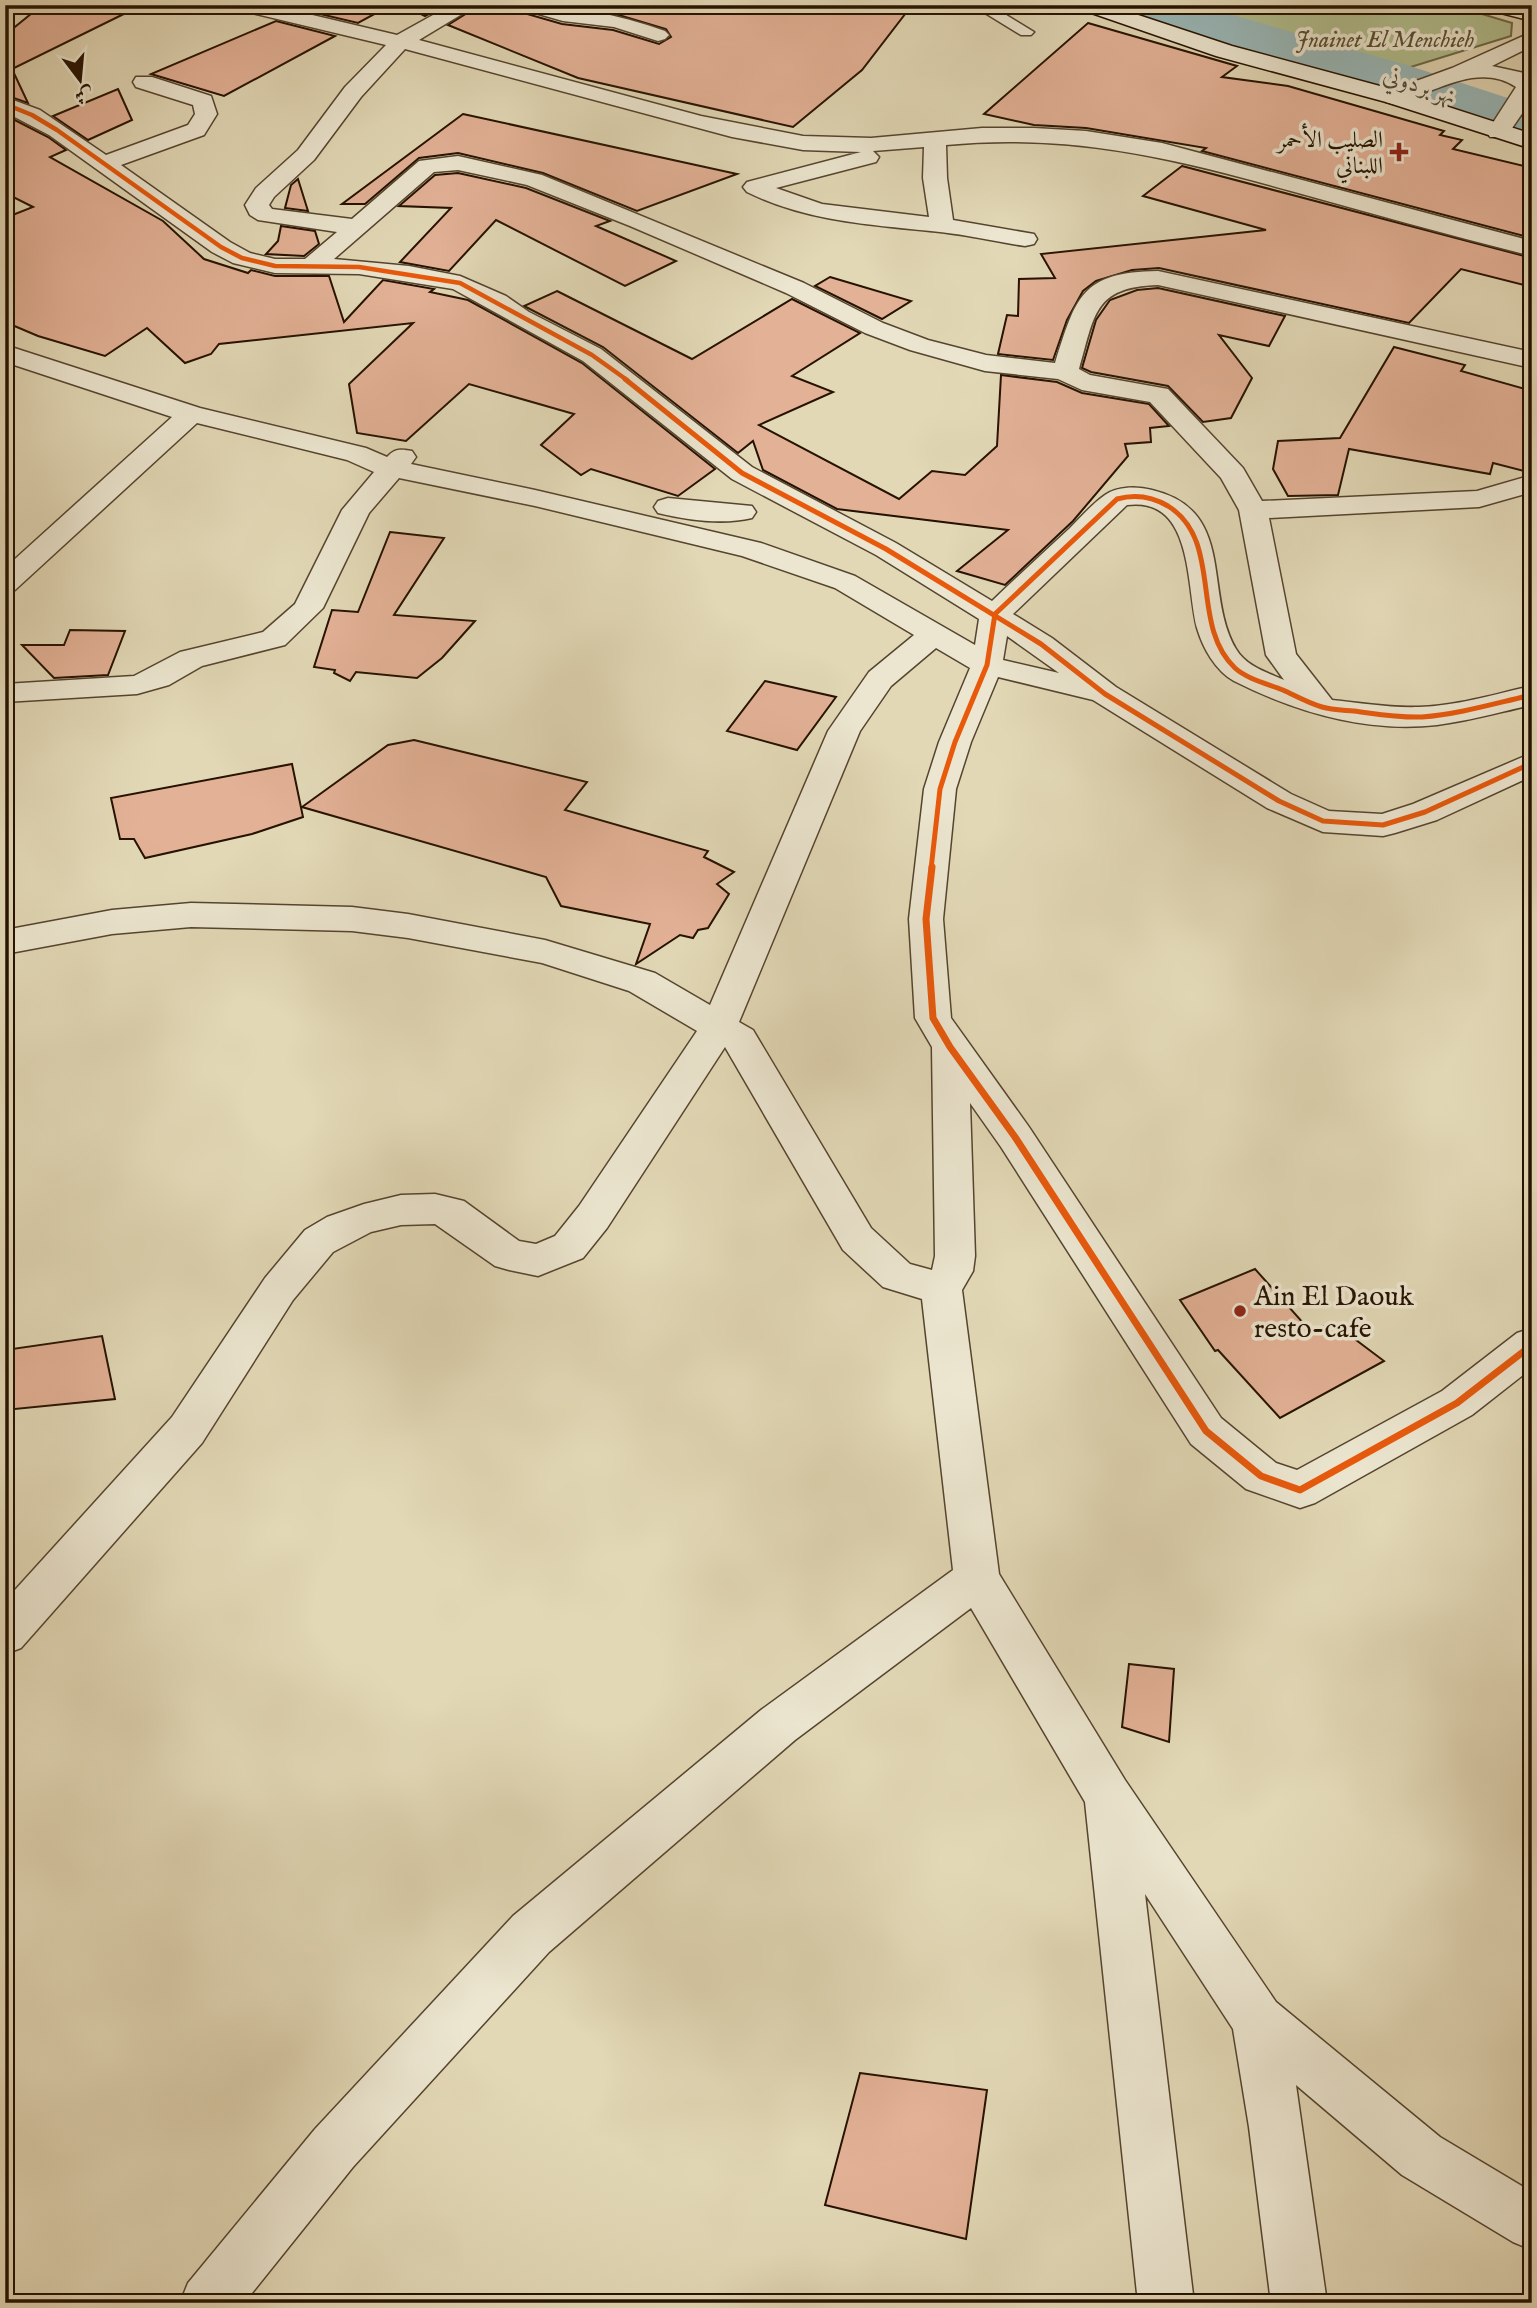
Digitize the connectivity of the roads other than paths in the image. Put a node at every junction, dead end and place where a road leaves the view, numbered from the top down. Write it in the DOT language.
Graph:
graph roads {
  1 [pos="242,5"];
  2 [pos="467,5"];
  3 [pos="528,5"];
  4 [pos="979,5"];
  5 [pos="1087,5"];
  6 [pos="1492,5"];
  7 [pos="1119,8"];
  8 [pos="1528,18"];
  9 [pos="1026,33"];
  10 [pos="658,35"];
  11 [pos="1532,38"];
  12 [pos="400,42"];
  13 [pos="1463,72"];
  14 [pos="144,82"];
  15 [pos="1529,84"];
  16 [pos="1401,95"];
  17 [pos="5,104"];
  18 [pos="1502,126"];
  19 [pos="936,139"];
  20 [pos="1532,142"];
  21 [pos="870,146"];
  22 [pos="103,164"];
  23 [pos="942,225"];
  24 [pos="357,227"];
  25 [pos="1025,239"];
  26 [pos="1532,249"];
  27 [pos="312,266"];
  28 [pos="5,353"];
  29 [pos="1532,360"];
  30 [pos="1065,372"];
  31 [pos="191,414"];
  32 [pos="396,463"];
  33 [pos="1532,483"];
  34 [pos="783,497"];
  35 [pos="1253,510"];
  36 [pos="742,512"];
  37 [pos="737,545"];
  38 [pos="886,549"];
  39 [pos="845,582"];
  40 [pos="5,584"];
  41 [pos="995,614"];
  42 [pos="933,635"];
  43 [pos="986,665"];
  44 [pos="5,693"];
  45 [pos="1105,694"];
  46 [pos="1532,695"];
  47 [pos="1322,707"];
  48 [pos="1532,763"];
  49 [pos="5,942"];
  50 [pos="718,1028"];
  51 [pos="950,1047"];
  52 [pos="941,1288"];
  53 [pos="1530,1347"];
  54 [pos="977,1578"];
  55 [pos="5,1634"];
  56 [pos="1108,1796"];
  57 [pos="1258,2020"];
  58 [pos="1532,2223"];
  59 [pos="208,2303"];
  60 [pos="1166,2303"];
  61 [pos="1299,2303"];
  1 -- 12 [label="street"];
  2 -- 12 [label="street"];
  3 -- 10 [label="street"];
  4 -- 9 [label="lane"];
  5 -- 7 [label="street"];
  6 -- 8 [label="street"];
  7 -- 16 [label="street"];
  11 -- 13 [label="street"];
  12 -- 21 [label="street"];
  12 -- 24 [label="street"];
  13 -- 15 [label="street"];
  13 -- 16 [label="street"];
  14 -- 22 [label="street"];
  15 -- 18 [label="street"];
  16 -- 18 [label="street"];
  17 -- 22 [label="street"];
  18 -- 20 [label="street"];
  19 -- 21 [label="street"];
  19 -- 23 [label="street"];
  19 -- 26 [label="street"];
  21 -- 23 [label="street"];
  22 -- 27 [label="street"];
  23 -- 25 [label="street"];
  24 -- 27 [label="street"];
  24 -- 30 [label="street"];
  27 -- 34 [label="street"];
  28 -- 31 [label="street"];
  29 -- 30 [label="street"];
  30 -- 35 [label="street"];
  31 -- 32 [label="street"];
  31 -- 40 [label="street"];
  32 -- 36 [label="street"];
  32 -- 37 [label="street"];
  32 -- 44 [label="street"];
  33 -- 35 [label="street"];
  34 -- 36 [label="street"];
  34 -- 38 [label="street"];
  35 -- 47 [label="street"];
  36 -- 37 [label="street"];
  37 -- 39 [label="street"];
  38 -- 39 [label="street"];
  38 -- 41 [label="street"];
  39 -- 42 [label="street"];
  41 -- 43 [label="street"];
  41 -- 45 [label="street"];
  41 -- 47 [label="street"];
  42 -- 43 [label="street"];
  42 -- 50 [label="street"];
  43 -- 45 [label="street"];
  43 -- 51 [label="street"];
  45 -- 48 [label="street"];
  46 -- 47 [label="street"];
  49 -- 50 [label="street"];
  50 -- 52 [label="street"];
  50 -- 55 [label="street"];
  51 -- 52 [label="street"];
  51 -- 53 [label="street"];
  52 -- 54 [label="street"];
  54 -- 56 [label="street"];
  54 -- 59 [label="street"];
  56 -- 57 [label="street"];
  56 -- 60 [label="street"];
  57 -- 58 [label="street"];
  57 -- 61 [label="street"];
}
